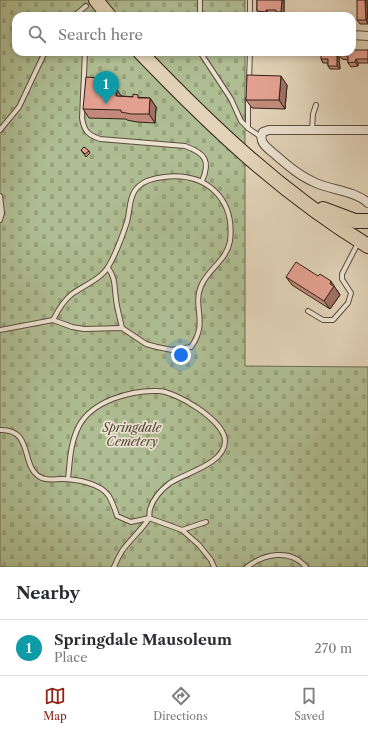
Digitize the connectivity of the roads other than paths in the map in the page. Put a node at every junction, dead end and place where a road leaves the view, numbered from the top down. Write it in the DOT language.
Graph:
graph roads {
  1 [pos="200,0"];
  2 [pos="250,0"];
  3 [pos="91,3"];
  4 [pos="79,12"];
  5 [pos="103,12"];
  6 [pos="200,12"];
  7 [pos="250,12"];
  8 [pos="356,35"];
  9 [pos="368,36"];
  10 [pos="43,56"];
  11 [pos="85,56"];
  12 [pos="144,56"];
  13 [pos="203,56"];
  14 [pos="250,56"];
  15 [pos="248,86"];
  16 [pos="248,94"];
  17 [pos="316,105"];
  18 [pos="248,128"];
  19 [pos="0,130"];
  20 [pos="312,130"];
  21 [pos="368,130"];
  22 [pos="261,137"];
  23 [pos="202,181"];
  24 [pos="280,185"];
  25 [pos="0,196"];
  26 [pos="368,203"];
  27 [pos="0,220"];
  28 [pos="368,221"];
  29 [pos="365,244"];
  30 [pos="108,268"];
  31 [pos="308,311"];
  32 [pos="52,320"];
  33 [pos="122,328"];
  34 [pos="0,330"];
  35 [pos="0,430"];
  36 [pos="68,479"];
  37 [pos="149,518"];
  38 [pos="206,522"];
  39 [pos="182,530"];
  40 [pos="114,567"];
  41 [pos="214,567"];
  42 [pos="247,567"];
  43 [pos="306,567"];
  1 -- 6 [label="lane"];
  2 -- 7 [label="lane"];
  3 -- 4 [label="lane"];
  3 -- 5 [label="highway"];
  8 -- 9 [label="street"];
  10 -- 19 [label="lane"];
  11 -- 23 [label="lane"];
  12 -- 24 [label="highway"];
  13 -- 18 [label="lane"];
  14 -- 15 [label="lane"];
  16 -- 18 [label="lane"];
  17 -- 20 [label="lane"];
  18 -- 22 [label="lane"];
  20 -- 21 [label="street"];
  20 -- 22 [label="street"];
  22 -- 26 [label="street"];
  23 -- 30 [label="lane"];
  23 -- 33 [label="lane"];
  24 -- 28 [label="highway"];
  24 -- 29 [label="highway"];
  25 -- 27 [label="lane"];
  29 -- 31 [label="lane"];
  30 -- 32 [label="lane"];
  30 -- 33 [label="lane"];
  32 -- 33 [label="lane"];
  32 -- 34 [label="lane"];
  35 -- 36 [label="lane"];
  36 -- 37 [label="lane"];
  36 -- 37 [label="lane"];
  37 -- 39 [label="lane"];
  37 -- 40 [label="lane"];
  38 -- 39 [label="lane"];
  39 -- 41 [label="lane"];
  42 -- 43 [label="lane"];
}
